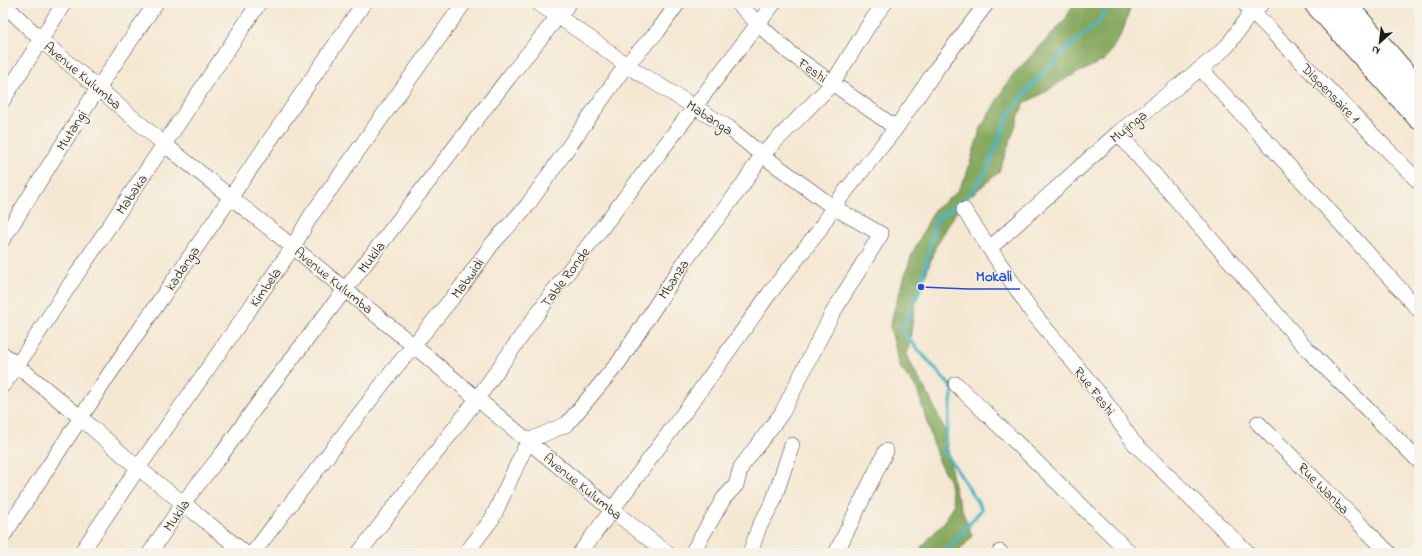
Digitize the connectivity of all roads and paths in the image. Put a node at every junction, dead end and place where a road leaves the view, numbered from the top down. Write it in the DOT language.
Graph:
graph roads {
  1 [pos="3,3"];
  2 [pos="64,3"];
  3 [pos="156,3"];
  4 [pos="259,3"];
  5 [pos="364,3"];
  6 [pos="464,3"];
  7 [pos="538,3"];
  8 [pos="569,3"];
  9 [pos="678,3"];
  10 [pos="738,3"];
  11 [pos="774,3"];
  12 [pos="885,3"];
  13 [pos="987,3"];
  14 [pos="1315,3"];
  15 [pos="1344,3"];
  16 [pos="1253,6"];
  17 [pos="558,17"];
  18 [pos="758,24"];
  19 [pos="41,40"];
  20 [pos="626,65"];
  21 [pos="1201,69"];
  22 [pos="832,84"];
  23 [pos="98,88"];
  24 [pos="1419,90"];
  25 [pos="3,100"];
  26 [pos="694,107"];
  27 [pos="1419,118"];
  28 [pos="896,128"];
  29 [pos="1118,133"];
  30 [pos="164,144"];
  31 [pos="762,155"];
  32 [pos="1419,182"];
  33 [pos="231,196"];
  34 [pos="833,207"];
  35 [pos="964,210"];
  36 [pos="3,238"];
  37 [pos="293,246"];
  38 [pos="990,248"];
  39 [pos="346,290"];
  40 [pos="1418,307"];
  41 [pos="414,346"];
  42 [pos="3,354"];
  43 [pos="17,366"];
  44 [pos="956,384"];
  45 [pos="3,385"];
  46 [pos="477,399"];
  47 [pos="81,418"];
  48 [pos="1258,423"];
  49 [pos="528,442"];
  50 [pos="792,445"];
  51 [pos="886,452"];
  52 [pos="1419,461"];
  53 [pos="138,468"];
  54 [pos="183,503"];
  55 [pos="612,510"];
  56 [pos="3,536"];
  57 [pos="81,553"];
  58 [pos="150,553"];
  59 [pos="245,553"];
  60 [pos="253,553"];
  61 [pos="359,553"];
  62 [pos="466,553"];
  63 [pos="580,553"];
  64 [pos="667,553"];
  65 [pos="692,553"];
  66 [pos="750,553"];
  67 [pos="836,553"];
  68 [pos="1130,553"];
  69 [pos="1248,553"];
  70 [pos="1389,553"];
  1 -- 19 [label="street, Avenue Kulumba"];
  2 -- 19 [label="street"];
  3 -- 23 [label="street, Mutangi"];
  4 -- 30 [label="street, Mabaka"];
  5 -- 33 [label="street, kadanga"];
  6 -- 37 [label="street, Kimbela"];
  7 -- 17 [label="street, Mabanga"];
  8 -- 17 [label="street, Mukila"];
  9 -- 20 [label="street, Mabwidi"];
  10 -- 18 [label="street, Feshi"];
  11 -- 18 [label="street, Table Ronde"];
  12 -- 22 [label="street, Mbanza"];
  13 -- 28 [label="street"];
  14 -- 27 [label="highway"];
  15 -- 24 [label="highway"];
  16 -- 21 [label="street, Mujinga"];
  16 -- 32 [label="street, Dispensaire 1"];
  17 -- 20 [label="street, Mabanga"];
  17 -- 39 [label="street, Mukila"];
  18 -- 22 [label="street, Feshi"];
  18 -- 26 [label="street, Table Ronde"];
  19 -- 23 [label="street, Avenue Kulumba"];
  19 -- 25 [label="street"];
  20 -- 26 [label="street, Mabanga"];
  20 -- 41 [label="street, Mabwidi"];
  21 -- 29 [label="street, Mujinga"];
  21 -- 40 [label="street"];
  22 -- 28 [label="street, Feshi"];
  22 -- 31 [label="street, Mbanza"];
  23 -- 30 [label="street, Avenue Kulumba"];
  23 -- 36 [label="street, Mutangi"];
  26 -- 31 [label="street, Mabanga"];
  26 -- 46 [label="street, Table Ronde"];
  28 -- 34 [label="street"];
  29 -- 38 [label="street, Mujinga"];
  29 -- 52 [label="street"];
  30 -- 33 [label="street, Avenue Kulumba"];
  30 -- 43 [label="street, Mabaka"];
  31 -- 34 [label="street, Mabanga"];
  31 -- 49 [label="street, Mbanza"];
  33 -- 37 [label="street, Avenue Kulumba"];
  33 -- 47 [label="street, kadanga"];
  34 -- 55 [label="street"];
  34 -- 65 [label="street, Mabanga"];
  35 -- 38 [label="street, Rue Feshi"];
  37 -- 39 [label="street, Avenue Kulumba"];
  37 -- 53 [label="street, Kimbela"];
  38 -- 69 [label="street, Rue Feshi"];
  39 -- 41 [label="street, Avenue Kulumba"];
  39 -- 54 [label="street, Mukila"];
  41 -- 46 [label="street, Avenue Kulumba"];
  41 -- 60 [label="street, Mabwidi"];
  42 -- 43 [label="street"];
  43 -- 45 [label="street, Mabaka"];
  43 -- 47 [label="street"];
  44 -- 68 [label="street"];
  46 -- 49 [label="street, Avenue Kulumba"];
  46 -- 61 [label="street, Table Ronde"];
  47 -- 53 [label="street"];
  47 -- 56 [label="street, kadanga"];
  48 -- 70 [label="street, Rue Wanba"];
  49 -- 55 [label="street, Avenue Kulumba"];
  49 -- 62 [label="street"];
  50 -- 66 [label="street"];
  51 -- 67 [label="street"];
  53 -- 54 [label="street"];
  53 -- 57 [label="street, Kimbela"];
  54 -- 58 [label="street, Mukila"];
  54 -- 59 [label="street"];
  55 -- 63 [label="street"];
  55 -- 64 [label="street, Avenue Kulumba"];
}
